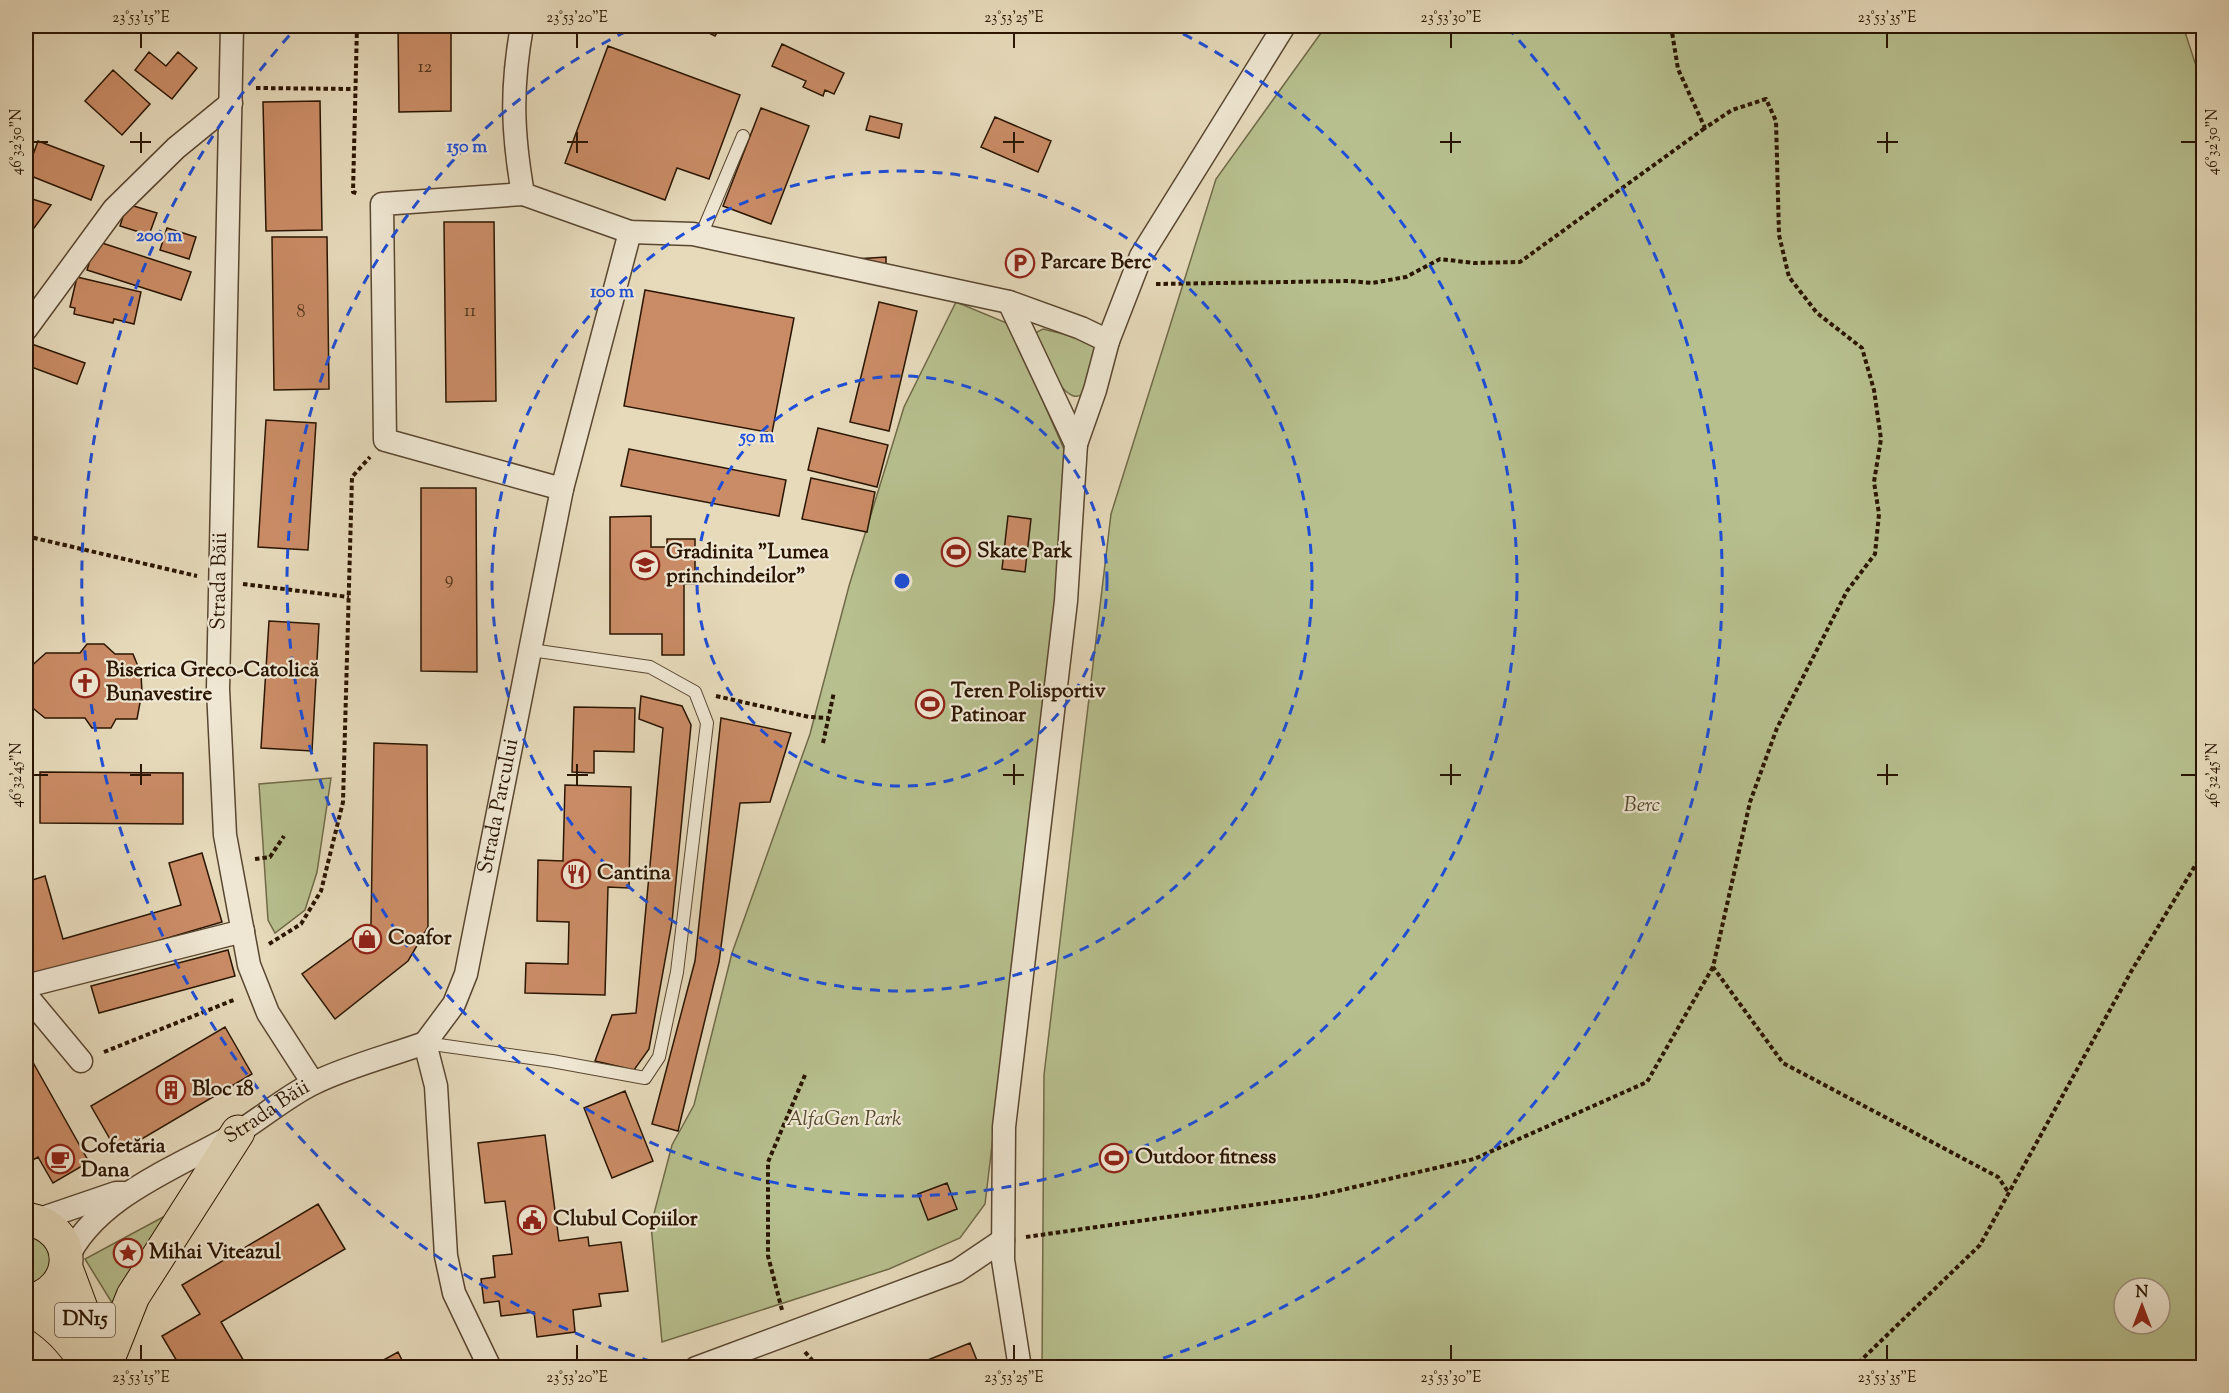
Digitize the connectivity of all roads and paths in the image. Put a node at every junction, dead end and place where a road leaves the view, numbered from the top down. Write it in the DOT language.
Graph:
graph roads {
  1 [pos="232,26"];
  2 [pos="357,26"];
  3 [pos="522,26"];
  4 [pos="1284,26"];
  5 [pos="1671,26"];
  6 [pos="355,89"];
  7 [pos="231,95"];
  8 [pos="1705,128"];
  9 [pos="743,136"];
  10 [pos="524,194"];
  11 [pos="382,204"];
  12 [pos="630,232"];
  13 [pos="693,234"];
  14 [pos="1127,292"];
  15 [pos="1009,302"];
  16 [pos="26,328"];
  17 [pos="1108,341"];
  18 [pos="385,440"];
  19 [pos="1076,444"];
  20 [pos="562,489"];
  21 [pos="26,536"];
  22 [pos="220,581"];
  23 [pos="349,597"];
  24 [pos="531,650"];
  25 [pos="695,692"];
  26 [pos="834,692"];
  27 [pos="829,718"];
  28 [pos="823,743"];
  29 [pos="284,836"];
  30 [pos="2204,851"];
  31 [pos="230,862"];
  32 [pos="243,930"];
  33 [pos="248,957"];
  34 [pos="1713,968"];
  35 [pos="26,986"];
  36 [pos="259,990"];
  37 [pos="26,995"];
  38 [pos="425,1043"];
  39 [pos="81,1061"];
  40 [pos="805,1076"];
  41 [pos="313,1083"];
  42 [pos="238,1132"];
  43 [pos="128,1193"];
  44 [pos="2009,1193"];
  45 [pos="31,1220"];
  46 [pos="1003,1240"];
  47 [pos="66,1265"];
  48 [pos="26,1302"];
  49 [pos="26,1307"];
  50 [pos="789,1333"];
  51 [pos="104,1365"];
  52 [pos="490,1368"];
  53 [pos="696,1368"];
  54 [pos="1020,1368"];
  55 [pos="1852,1368"];
  1 -- 7 [label="street, Strada Băii"];
  2 -- 6 [label="path"];
  3 -- 10 [label="street"];
  4 -- 14 [label="street"];
  5 -- 8 [label="path"];
  6 -- 7 [label="path"];
  6 -- 11 [label="path"];
  7 -- 16 [label="street"];
  7 -- 22 [label="street, Strada Băii"];
  8 -- 14 [label="path"];
  8 -- 34 [label="path"];
  9 -- 13 [label="lane"];
  10 -- 11 [label="street"];
  10 -- 12 [label="street"];
  11 -- 18 [label="street"];
  12 -- 13 [label="street"];
  12 -- 20 [label="street, Strada Parcului"];
  13 -- 15 [label="street"];
  14 -- 17 [label="street"];
  15 -- 17 [label="street"];
  15 -- 19 [label="street"];
  17 -- 19 [label="street"];
  18 -- 20 [label="street"];
  18 -- 23 [label="path"];
  19 -- 46 [label="street"];
  20 -- 24 [label="street, Strada Parcului"];
  21 -- 22 [label="path"];
  22 -- 23 [label="path"];
  22 -- 31 [label="street, Strada Băii"];
  23 -- 33 [label="path"];
  24 -- 25 [label="lane"];
  24 -- 38 [label="street, Strada Parcului"];
  25 -- 27 [label="path"];
  25 -- 38 [label="lane"];
  26 -- 27 [label="path"];
  27 -- 28 [label="path"];
  29 -- 31 [label="path"];
  30 -- 44 [label="path"];
  31 -- 32 [label="street, Strada Băii"];
  32 -- 33 [label="street, Strada Băii"];
  32 -- 35 [label="street"];
  33 -- 36 [label="street, Strada Băii"];
  34 -- 44 [label="path"];
  34 -- 46 [label="path"];
  36 -- 39 [label="path"];
  36 -- 41 [label="street, Strada Băii"];
  37 -- 39 [label="street"];
  38 -- 41 [label="street"];
  38 -- 52 [label="street"];
  40 -- 50 [label="path"];
  41 -- 42 [label="street, Strada Băii"];
  42 -- 43 [label="street, Strada Băii"];
  42 -- 51 [label="main road"];
  43 -- 45 [label="street, Strada Băii"];
  43 -- 47 [label="street, Strada Băii"];
  44 -- 55 [label="path"];
  45 -- 47 [label="main road, DN15"];
  46 -- 50 [label="street"];
  46 -- 54 [label="street"];
  47 -- 48 [label="main road, DN15"];
  47 -- 51 [label="main road, DN15"];
  49 -- 51 [label="main road, DN15"];
  50 -- 53 [label="street"];
}
